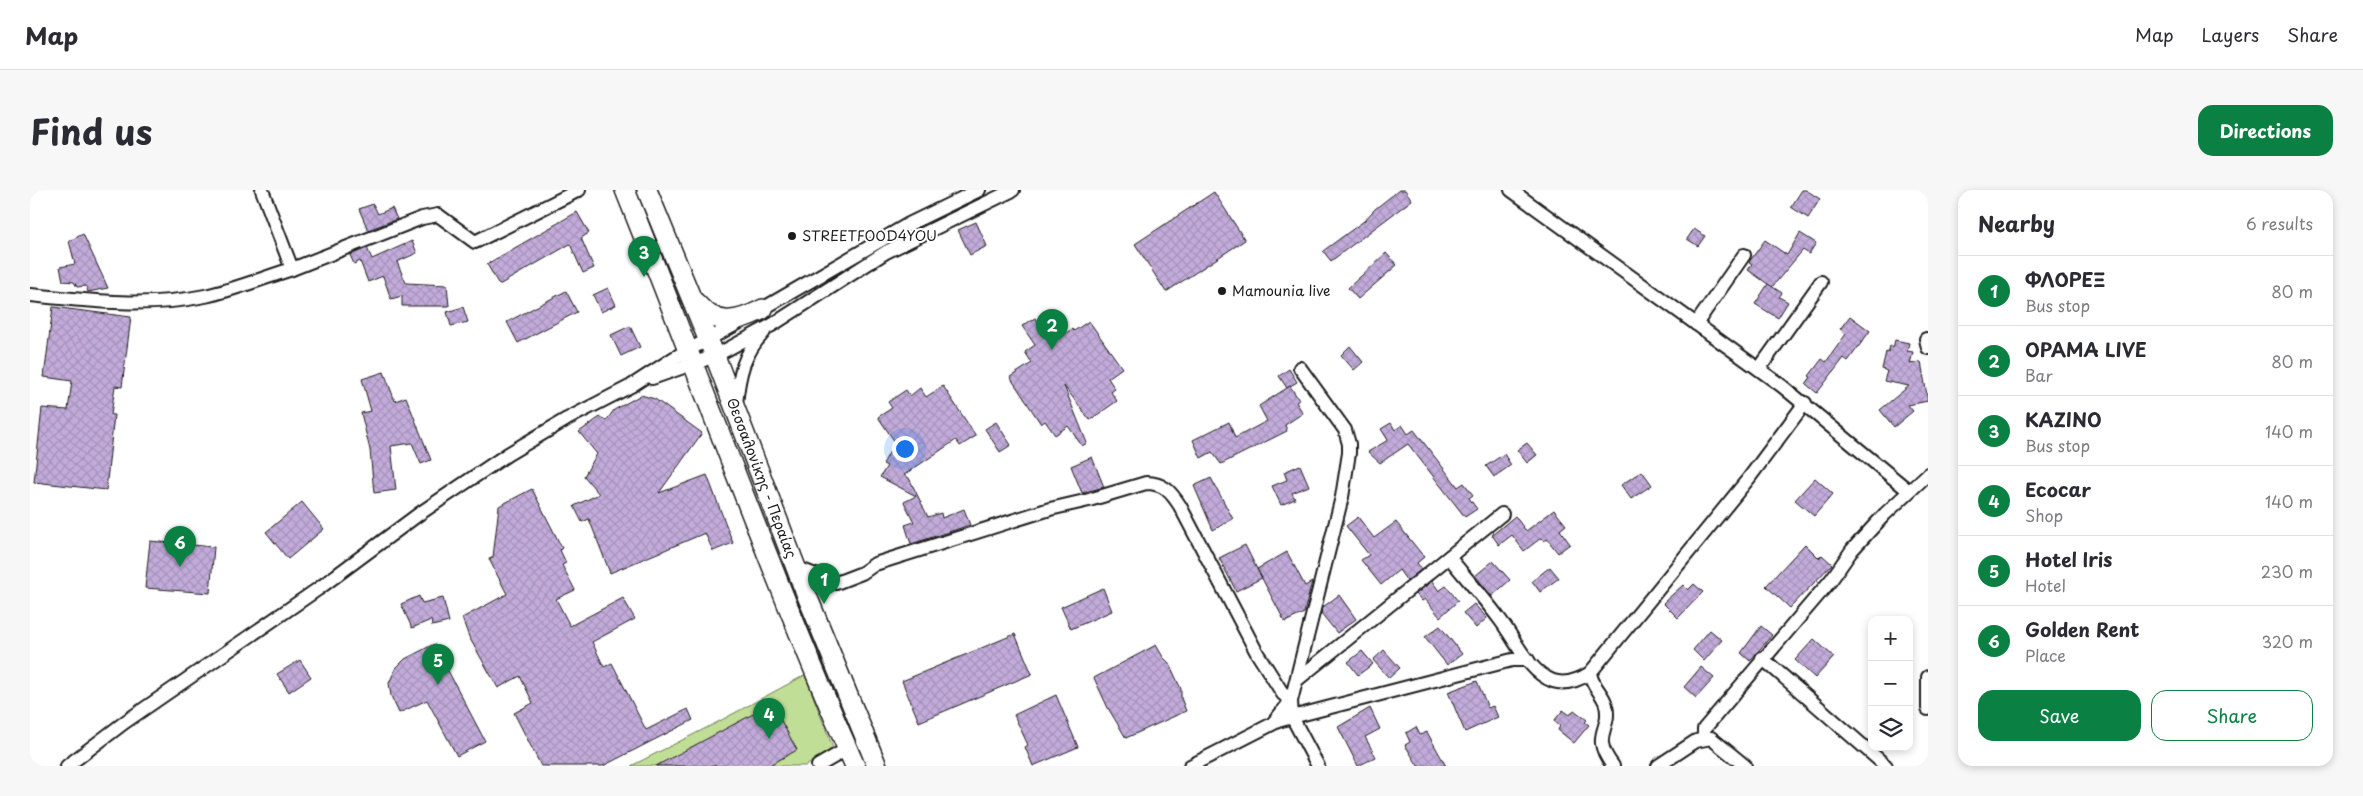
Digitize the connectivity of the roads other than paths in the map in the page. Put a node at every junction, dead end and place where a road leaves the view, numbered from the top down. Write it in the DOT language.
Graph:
graph roads {
  1 [pos="262,190"];
  2 [pos="579,190"];
  3 [pos="625,190"];
  4 [pos="647,190"];
  5 [pos="979,190"];
  6 [pos="1013,190"];
  7 [pos="1511,190"];
  8 [pos="1744,255"];
  9 [pos="292,269"];
  10 [pos="1821,282"];
  11 [pos="30,295"];
  12 [pos="690,296"];
  13 [pos="767,317"];
  14 [pos="1696,324"];
  15 [pos="711,348"];
  16 [pos="692,357"];
  17 [pos="1300,368"];
  18 [pos="1759,369"];
  19 [pos="1805,403"];
  20 [pos="736,414"];
  21 [pos="1928,474"];
  22 [pos="1908,491"];
  23 [pos="1502,514"];
  24 [pos="1449,558"];
  25 [pos="795,567"];
  26 [pos="1762,658"];
  27 [pos="1528,660"];
  28 [pos="1590,673"];
  29 [pos="1928,678"];
  30 [pos="1298,679"];
  31 [pos="1570,682"];
  32 [pos="1594,688"];
  33 [pos="1291,702"];
  34 [pos="1928,709"];
  35 [pos="1292,716"];
  36 [pos="1273,724"];
  37 [pos="1704,738"];
  38 [pos="847,749"];
  39 [pos="67,766"];
  40 [pos="818,766"];
  41 [pos="855,766"];
  42 [pos="877,766"];
  43 [pos="1190,766"];
  44 [pos="1318,766"];
  45 [pos="1613,766"];
  46 [pos="1658,766"];
  47 [pos="1745,766"];
  48 [pos="1886,766"];
  1 -- 9 [label="street"];
  2 -- 9 [label="street"];
  3 -- 16 [label="main road, Θεσσαλονίκης - Περαίας"];
  4 -- 12 [label="main road, Θεσσαλονίκης - Περαίας"];
  5 -- 13 [label="street"];
  6 -- 13 [label="street"];
  7 -- 14 [label="street"];
  8 -- 14 [label="street"];
  9 -- 11 [label="street"];
  10 -- 18 [label="street"];
  12 -- 13 [label="main road"];
  12 -- 15 [label="main road, Θεσσαλονίκης - Περαίας"];
  13 -- 15 [label="street"];
  13 -- 15 [label="street"];
  13 -- 20 [label="street"];
  14 -- 18 [label="street"];
  15 -- 16 [label="street"];
  15 -- 16 [label="street"];
  15 -- 20 [label="main road, Θεσσαλονίκης - Περαίας"];
  16 -- 38 [label="main road, Θεσσαλονίκης - Περαίας"];
  16 -- 39 [label="street"];
  17 -- 30 [label="street"];
  18 -- 19 [label="street"];
  19 -- 22 [label="street"];
  19 -- 28 [label="street"];
  20 -- 25 [label="main road, Θεσσαλονίκης - Περαίας"];
  21 -- 22 [label="street"];
  22 -- 26 [label="street"];
  23 -- 24 [label="street"];
  24 -- 27 [label="street"];
  24 -- 30 [label="street"];
  25 -- 33 [label="street"];
  25 -- 42 [label="main road, Θεσσαλονίκης - Περαίας"];
  26 -- 37 [label="street"];
  26 -- 48 [label="street"];
  27 -- 31 [label="street"];
  27 -- 35 [label="street"];
  28 -- 31 [label="street"];
  28 -- 32 [label="street"];
  29 -- 34 [label="street"];
  30 -- 33 [label="street"];
  31 -- 32 [label="street"];
  32 -- 45 [label="street"];
  33 -- 35 [label="street"];
  33 -- 36 [label="street"];
  35 -- 36 [label="street"];
  35 -- 44 [label="street"];
  36 -- 43 [label="street"];
  37 -- 46 [label="street"];
  37 -- 47 [label="street"];
  38 -- 40 [label="street"];
  38 -- 41 [label="main road, Θεσσαλονίκης - Περαίας"];
}
